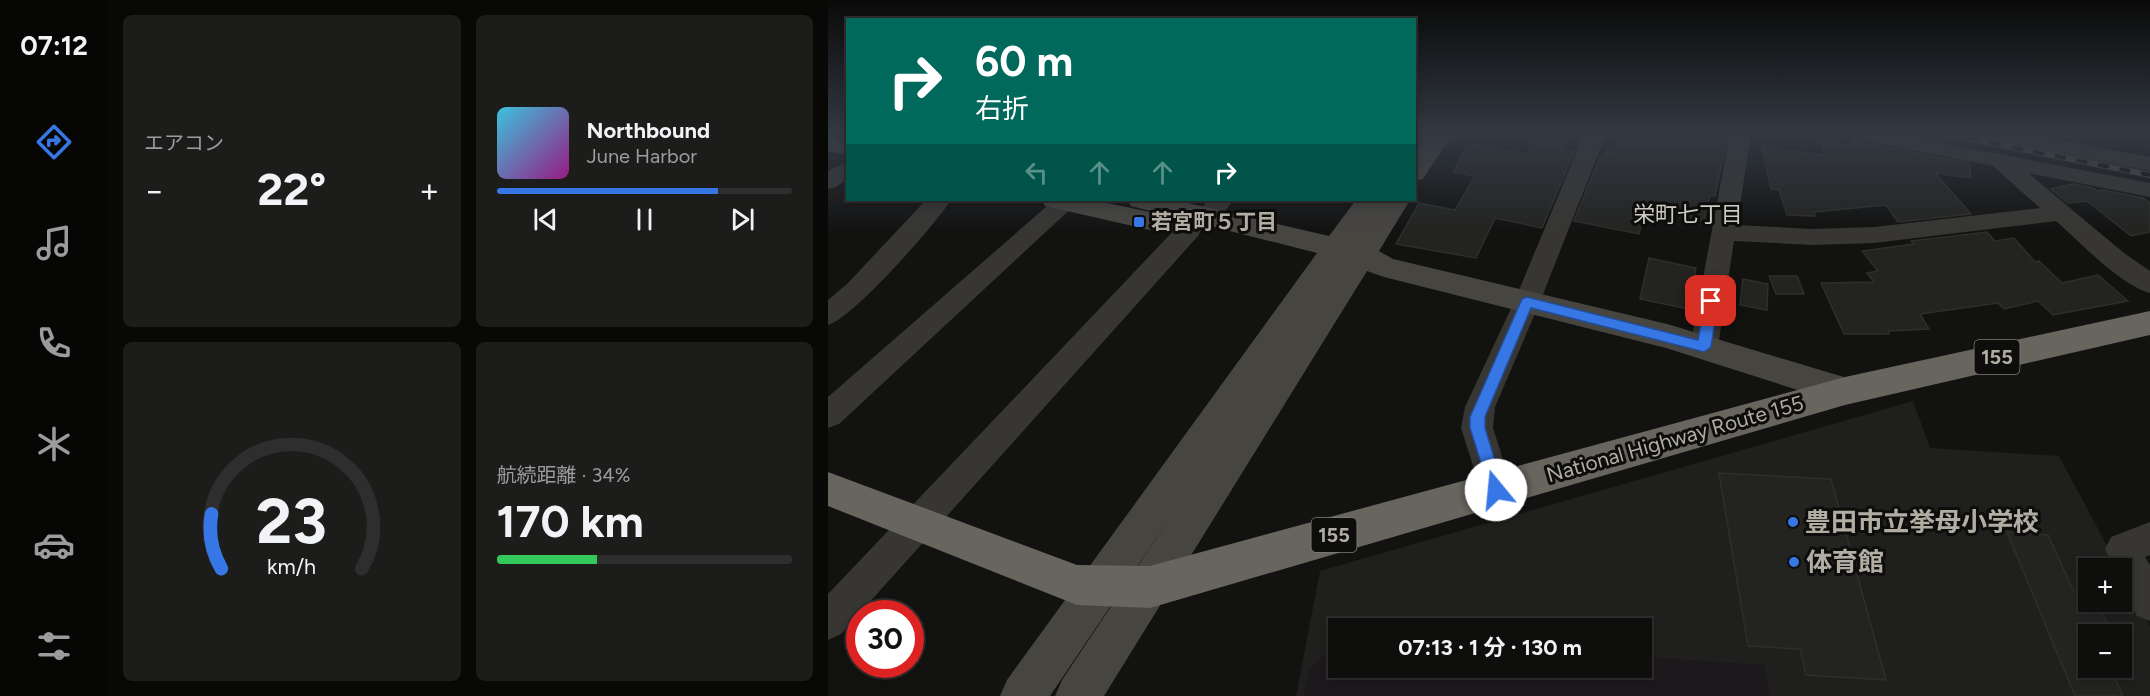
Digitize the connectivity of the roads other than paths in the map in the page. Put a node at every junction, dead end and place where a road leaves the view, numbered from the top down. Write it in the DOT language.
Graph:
graph roads {
  1 [pos="1583,166"];
  2 [pos="1734,166"];
  3 [pos="2007,166"];
  4 [pos="2032,166"];
  5 [pos="846,169"];
  6 [pos="828,182"];
  7 [pos="2150,190"];
  8 [pos="938,201"];
  9 [pos="1061,201"];
  10 [pos="1145,201"];
  11 [pos="1370,201"];
  12 [pos="1396,201"];
  13 [pos="2061,213"];
  14 [pos="1206,215"];
  15 [pos="1723,232"];
  16 [pos="1352,260"];
  17 [pos="2150,284"];
  18 [pos="1527,302"];
  19 [pos="828,315"];
  20 [pos="2150,323"];
  21 [pos="1704,347"];
  22 [pos="1845,391"];
  23 [pos="828,415"];
  24 [pos="828,489"];
  25 [pos="1496,490"];
  26 [pos="920,523"];
  27 [pos="2150,538"];
  28 [pos="1097,586"];
  29 [pos="1150,587"];
  30 [pos="2150,603"];
  31 [pos="828,621"];
  32 [pos="1023,696"];
  33 [pos="1078,696"];
  1 -- 18 [label="street"];
  2 -- 15 [label="street"];
  3 -- 13 [label="street"];
  4 -- 7 [label="street"];
  5 -- 6 [label="street"];
  8 -- 19 [label="street"];
  9 -- 14 [label="street"];
  9 -- 23 [label="street"];
  10 -- 14 [label="street"];
  11 -- 16 [label="street"];
  12 -- 16 [label="street"];
  13 -- 15 [label="street"];
  13 -- 17 [label="street"];
  14 -- 16 [label="street"];
  14 -- 26 [label="street"];
  15 -- 21 [label="street"];
  16 -- 18 [label="street"];
  16 -- 28 [label="street"];
  16 -- 29 [label="street"];
  18 -- 21 [label="street"];
  18 -- 25 [label="street"];
  20 -- 22 [label="highway, National Highway Route 155 / 155"];
  21 -- 22 [label="street"];
  22 -- 25 [label="highway, National Highway Route 155 / 155"];
  24 -- 26 [label="highway, National Highway Route 155 / 155"];
  25 -- 29 [label="highway, National Highway Route 155 / 155"];
  26 -- 28 [label="highway, National Highway Route 155 / 155"];
  26 -- 31 [label="street"];
  27 -- 30 [label="street"];
  28 -- 29 [label="highway, National Highway Route 155 / 155"];
  28 -- 32 [label="street"];
  29 -- 33 [label="street"];
}
